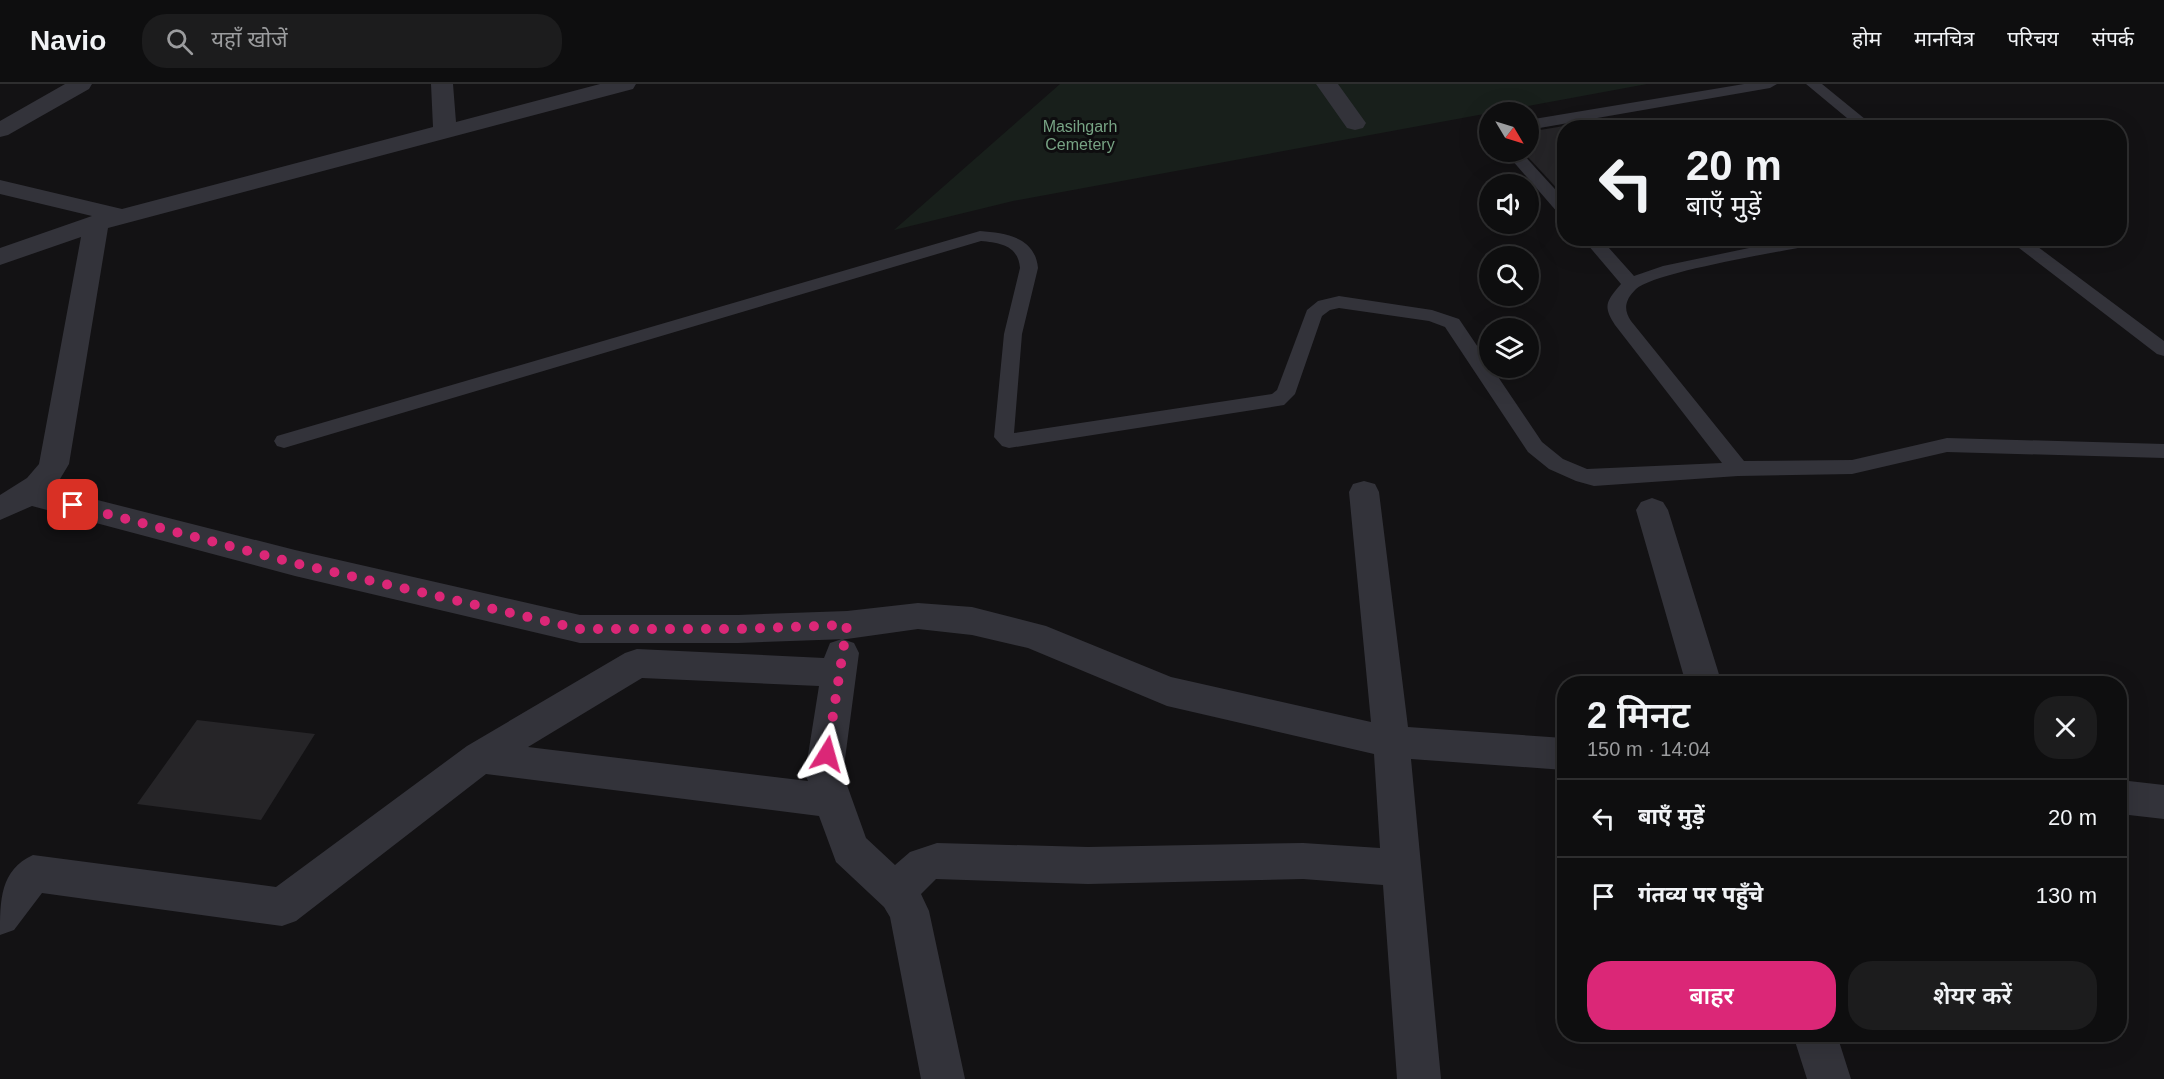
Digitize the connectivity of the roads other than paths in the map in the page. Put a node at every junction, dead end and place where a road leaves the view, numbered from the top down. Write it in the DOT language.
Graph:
graph roads {
  1 [pos="81,84"];
  2 [pos="442,84"];
  3 [pos="625,84"];
  4 [pos="1327,84"];
  5 [pos="1770,84"];
  6 [pos="1813,84"];
  7 [pos="587,88"];
  8 [pos="1557,120"];
  9 [pos="1558,120"];
  10 [pos="1859,120"];
  11 [pos="1355,123"];
  12 [pos="1539,123"];
  13 [pos="0,130"];
  14 [pos="445,130"];
  15 [pos="1522,162"];
  16 [pos="0,187"];
  17 [pos="1557,202"];
  18 [pos="109,220"];
  19 [pos="1597,246"];
  20 [pos="1786,246"];
  21 [pos="2025,246"];
  22 [pos="0,257"];
  23 [pos="1631,284"];
  24 [pos="2164,350"];
  25 [pos="284,441"];
  26 [pos="2164,451"];
  27 [pos="1738,469"];
  28 [pos="1364,492"];
  29 [pos="14,501"];
  30 [pos="1652,510"];
  31 [pos="847,625"];
  32 [pos="839,673"];
  33 [pos="1702,676"];
  34 [pos="1391,742"];
  35 [pos="1557,754"];
  36 [pos="480,757"];
  37 [pos="2127,798"];
  38 [pos="834,801"];
  39 [pos="2164,802"];
  40 [pos="1402,869"];
  41 [pos="898,894"];
  42 [pos="0,916"];
  43 [pos="1817,1042"];
  44 [pos="943,1079"];
  45 [pos="1419,1079"];
  46 [pos="1829,1079"];
  1 -- 13 [label="street"];
  2 -- 14 [label="street"];
  3 -- 7 [label="street"];
  4 -- 11 [label="street"];
  5 -- 9 [label="lane"];
  6 -- 10 [label="lane"];
  7 -- 14 [label="street"];
  8 -- 12 [label="lane"];
  14 -- 18 [label="street"];
  15 -- 17 [label="lane"];
  16 -- 18 [label="street"];
  18 -- 22 [label="street"];
  18 -- 29 [label="street"];
  19 -- 23 [label="lane"];
  20 -- 23 [label="lane"];
  21 -- 24 [label="lane"];
  23 -- 27 [label="lane"];
  25 -- 27 [label="lane"];
  26 -- 27 [label="lane"];
  28 -- 34 [label="street"];
  29 -- 31 [label="street"];
  30 -- 33 [label="street"];
  31 -- 32 [label="street"];
  31 -- 34 [label="street"];
  32 -- 36 [label="street"];
  32 -- 38 [label="street"];
  34 -- 35 [label="street"];
  34 -- 40 [label="street"];
  36 -- 38 [label="street"];
  36 -- 42 [label="street"];
  37 -- 39 [label="street"];
  38 -- 41 [label="street"];
  40 -- 41 [label="street"];
  40 -- 45 [label="street"];
  41 -- 44 [label="street"];
  43 -- 46 [label="street"];
}
